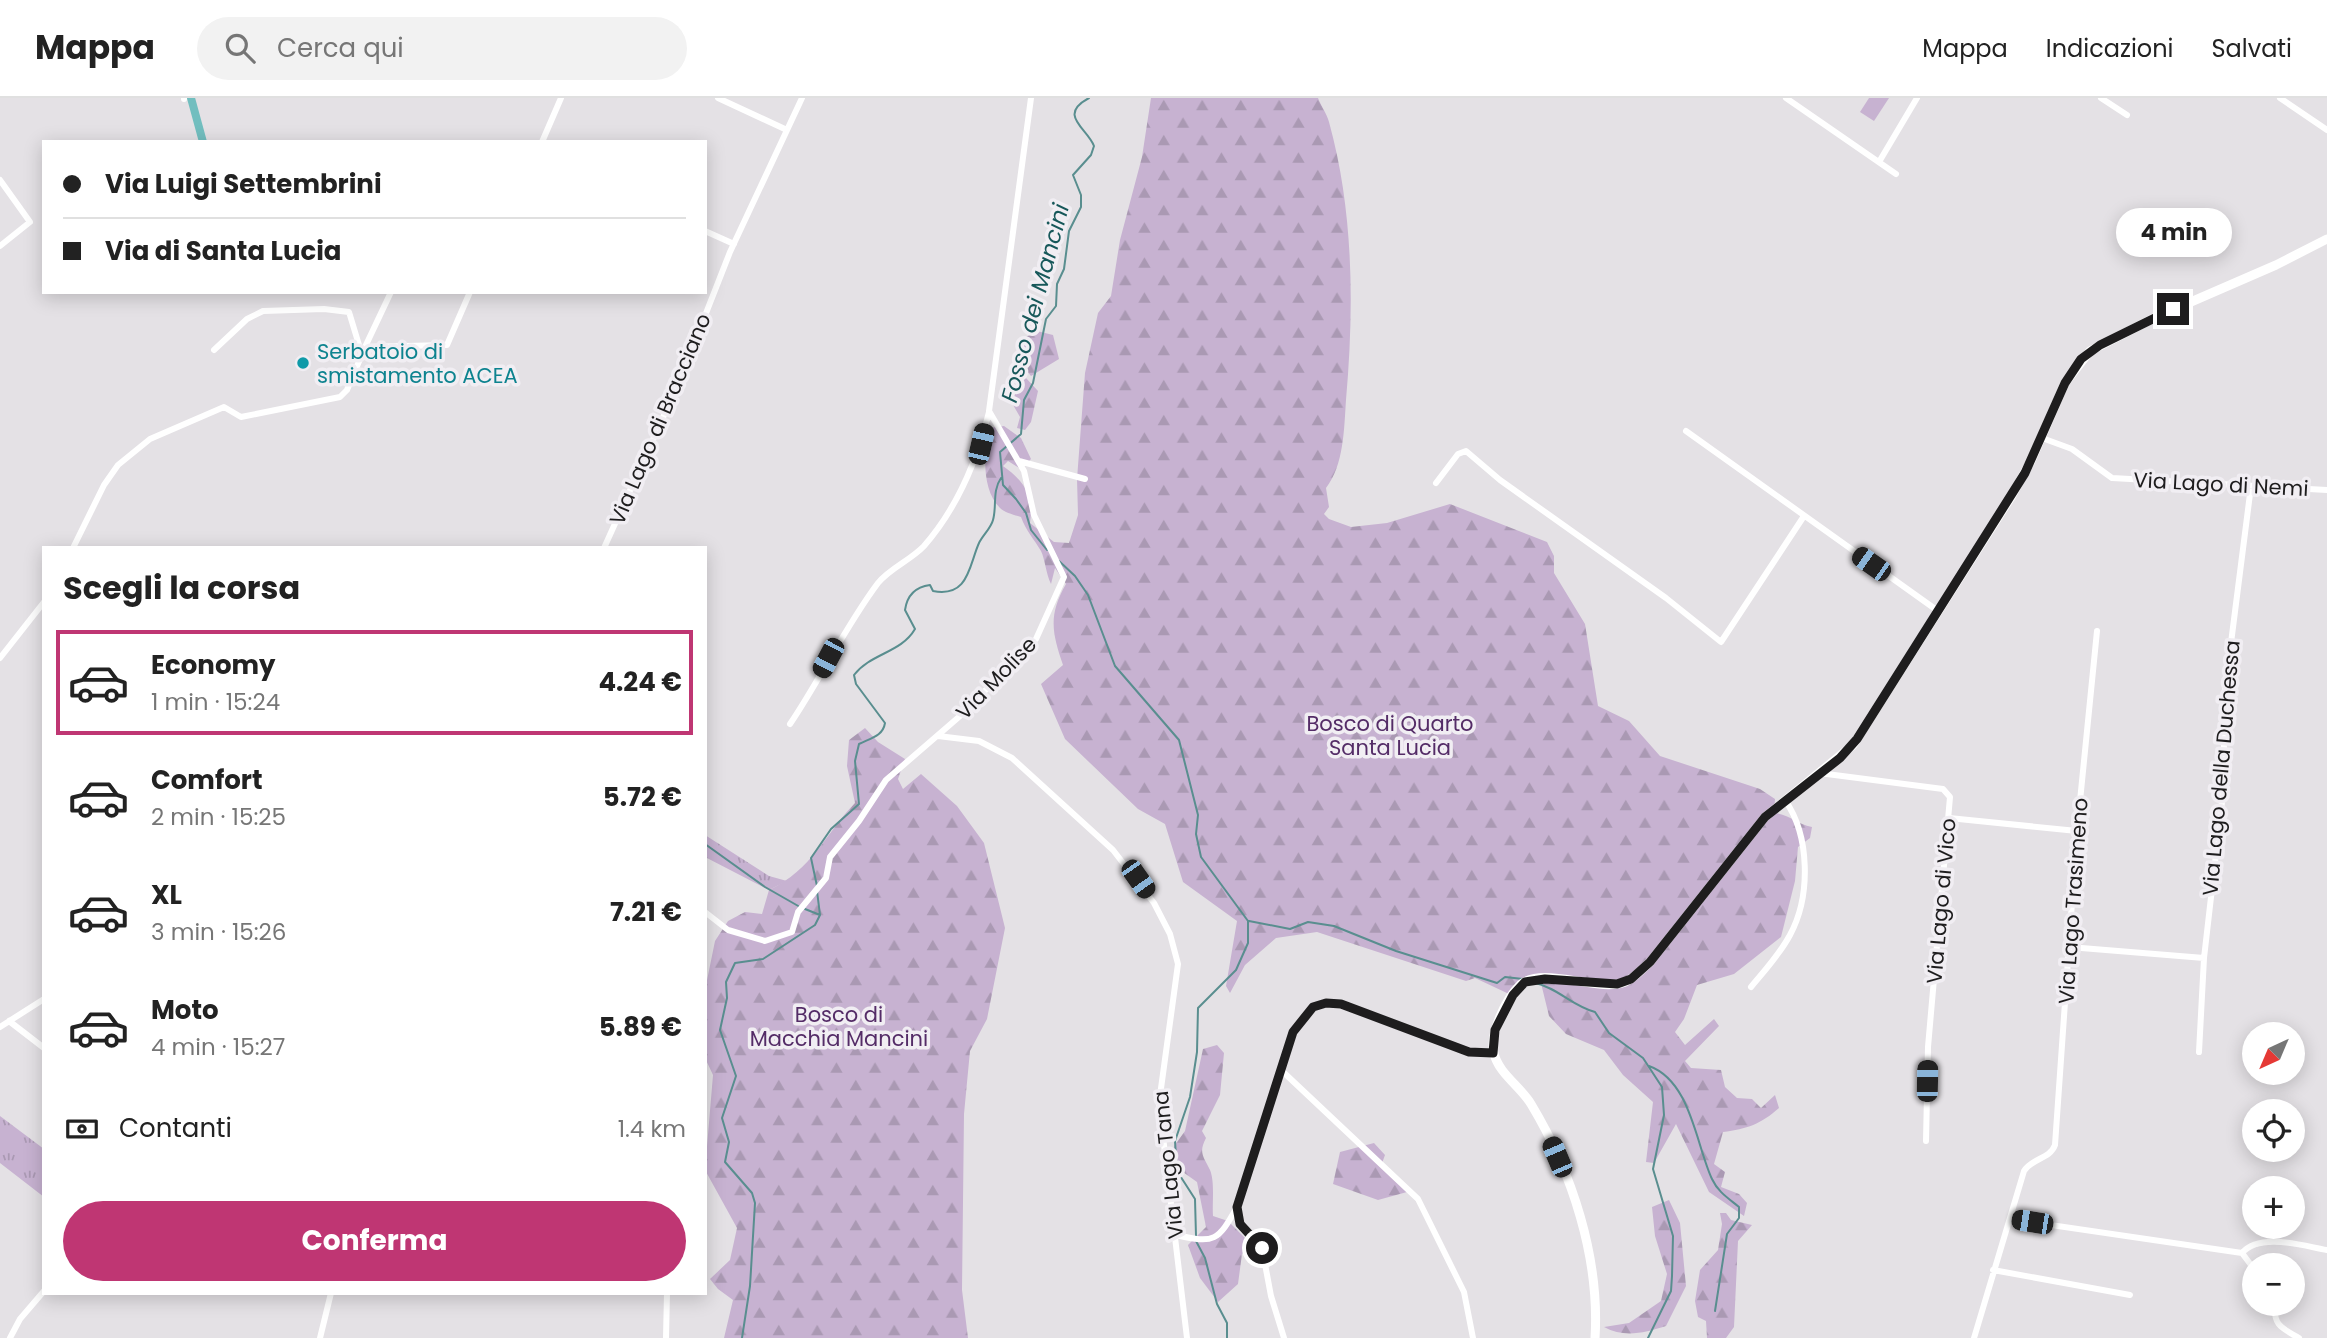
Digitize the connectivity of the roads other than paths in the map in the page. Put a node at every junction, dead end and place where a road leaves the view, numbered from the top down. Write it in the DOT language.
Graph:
graph roads {
  1 [pos="561,98"];
  2 [pos="718,98"];
  3 [pos="802,98"];
  4 [pos="1031,98"];
  5 [pos="1786,98"];
  6 [pos="1917,98"];
  7 [pos="2101,98"];
  8 [pos="2280,98"];
  9 [pos="2127,115"];
  10 [pos="787,130"];
  11 [pos="2327,130"];
  12 [pos="543,140"];
  13 [pos="1879,162"];
  14 [pos="1896,174"];
  15 [pos="0,180"];
  16 [pos="707,232"];
  17 [pos="2327,239"];
  18 [pos="734,244"];
  19 [pos="0,246"];
  20 [pos="390,294"];
  21 [pos="469,294"];
  22 [pos="362,346"];
  23 [pos="214,350"];
  24 [pos="989,411"];
  25 [pos="1686,430"];
  26 [pos="2042,438"];
  27 [pos="1019,461"];
  28 [pos="1085,479"];
  29 [pos="1436,483"];
  30 [pos="2251,486"];
  31 [pos="2327,490"];
  32 [pos="1804,516"];
  33 [pos="74,546"];
  34 [pos="605,546"];
  35 [pos="42,606"];
  36 [pos="1938,611"];
  37 [pos="2097,631"];
  38 [pos="0,658"];
  39 [pos="790,724"];
  40 [pos="938,736"];
  41 [pos="1819,773"];
  42 [pos="1785,800"];
  43 [pos="1949,818"];
  44 [pos="2077,831"];
  45 [pos="707,914"];
  46 [pos="2069,947"];
  47 [pos="2204,958"];
  48 [pos="1751,987"];
  49 [pos="42,1000"];
  50 [pos="9,1021"];
  51 [pos="0,1027"];
  52 [pos="42,1046"];
  53 [pos="2199,1052"];
  54 [pos="1493,1053"];
  55 [pos="1280,1069"];
  56 [pos="1926,1141"];
  57 [pos="1237,1207"];
  58 [pos="2010,1219"];
  59 [pos="1176,1235"];
  60 [pos="2327,1250"];
  61 [pos="2243,1253"];
  62 [pos="2242,1254"];
  63 [pos="1993,1270"];
  64 [pos="42,1294"];
  65 [pos="331,1295"];
  66 [pos="667,1295"];
  67 [pos="2130,1295"];
  68 [pos="2274,1316"];
  69 [pos="10,1338"];
  70 [pos="320,1338"];
  71 [pos="666,1338"];
  72 [pos="1186,1338"];
  73 [pos="1284,1338"];
  74 [pos="1473,1338"];
  75 [pos="1595,1338"];
  76 [pos="1974,1338"];
  77 [pos="2299,1338"];
  1 -- 12 [label="street"];
  2 -- 10 [label="street"];
  3 -- 10 [label="street, Via Lago di Bracciano"];
  4 -- 24 [label="street"];
  5 -- 13 [label="street"];
  6 -- 13 [label="street"];
  7 -- 9 [label="street"];
  8 -- 11 [label="street"];
  10 -- 18 [label="street, Via Lago di Bracciano"];
  13 -- 14 [label="street"];
  15 -- 19 [label="street"];
  16 -- 18 [label="street"];
  17 -- 26 [label="street"];
  18 -- 34 [label="street, Via Lago di Bracciano"];
  20 -- 22 [label="street"];
  21 -- 22 [label="street"];
  22 -- 23 [label="street"];
  22 -- 33 [label="street"];
  24 -- 27 [label="street, Via Molise"];
  24 -- 39 [label="street"];
  25 -- 32 [label="street"];
  26 -- 30 [label="street, Via Lago di Nemi"];
  26 -- 36 [label="street"];
  27 -- 28 [label="street"];
  27 -- 40 [label="street, Via Molise"];
  29 -- 32 [label="street"];
  30 -- 31 [label="street, Via Lago di Nemi"];
  30 -- 47 [label="street, Via Lago della Duchessa"];
  32 -- 36 [label="street"];
  35 -- 38 [label="street"];
  36 -- 41 [label="street"];
  37 -- 44 [label="street, Via Lago Trasimeno"];
  40 -- 45 [label="street, Via Molise"];
  40 -- 59 [label="street, Via Lago Tana"];
  41 -- 42 [label="street"];
  41 -- 43 [label="street, Via Lago di Vico"];
  42 -- 48 [label="street"];
  42 -- 54 [label="street"];
  43 -- 44 [label="street"];
  43 -- 56 [label="street, Via Lago di Vico"];
  44 -- 46 [label="street, Via Lago Trasimeno"];
  46 -- 47 [label="street"];
  46 -- 58 [label="street, Via Lago Trasimeno"];
  47 -- 53 [label="street, Via Lago della Duchessa"];
  49 -- 50 [label="street"];
  50 -- 51 [label="street"];
  50 -- 52 [label="street"];
  54 -- 55 [label="street"];
  54 -- 75 [label="street"];
  55 -- 57 [label="street"];
  55 -- 74 [label="street"];
  57 -- 59 [label="street"];
  57 -- 73 [label="street"];
  58 -- 62 [label="street"];
  58 -- 63 [label="street, Via Lago Trasimeno"];
  59 -- 72 [label="street, Via Lago Tana"];
  60 -- 61 [label="street"];
  63 -- 67 [label="street"];
  63 -- 76 [label="street, Via Lago Trasimeno"];
  64 -- 69 [label="street"];
  65 -- 70 [label="street"];
  66 -- 71 [label="street"];
  68 -- 77 [label="street"];
}
